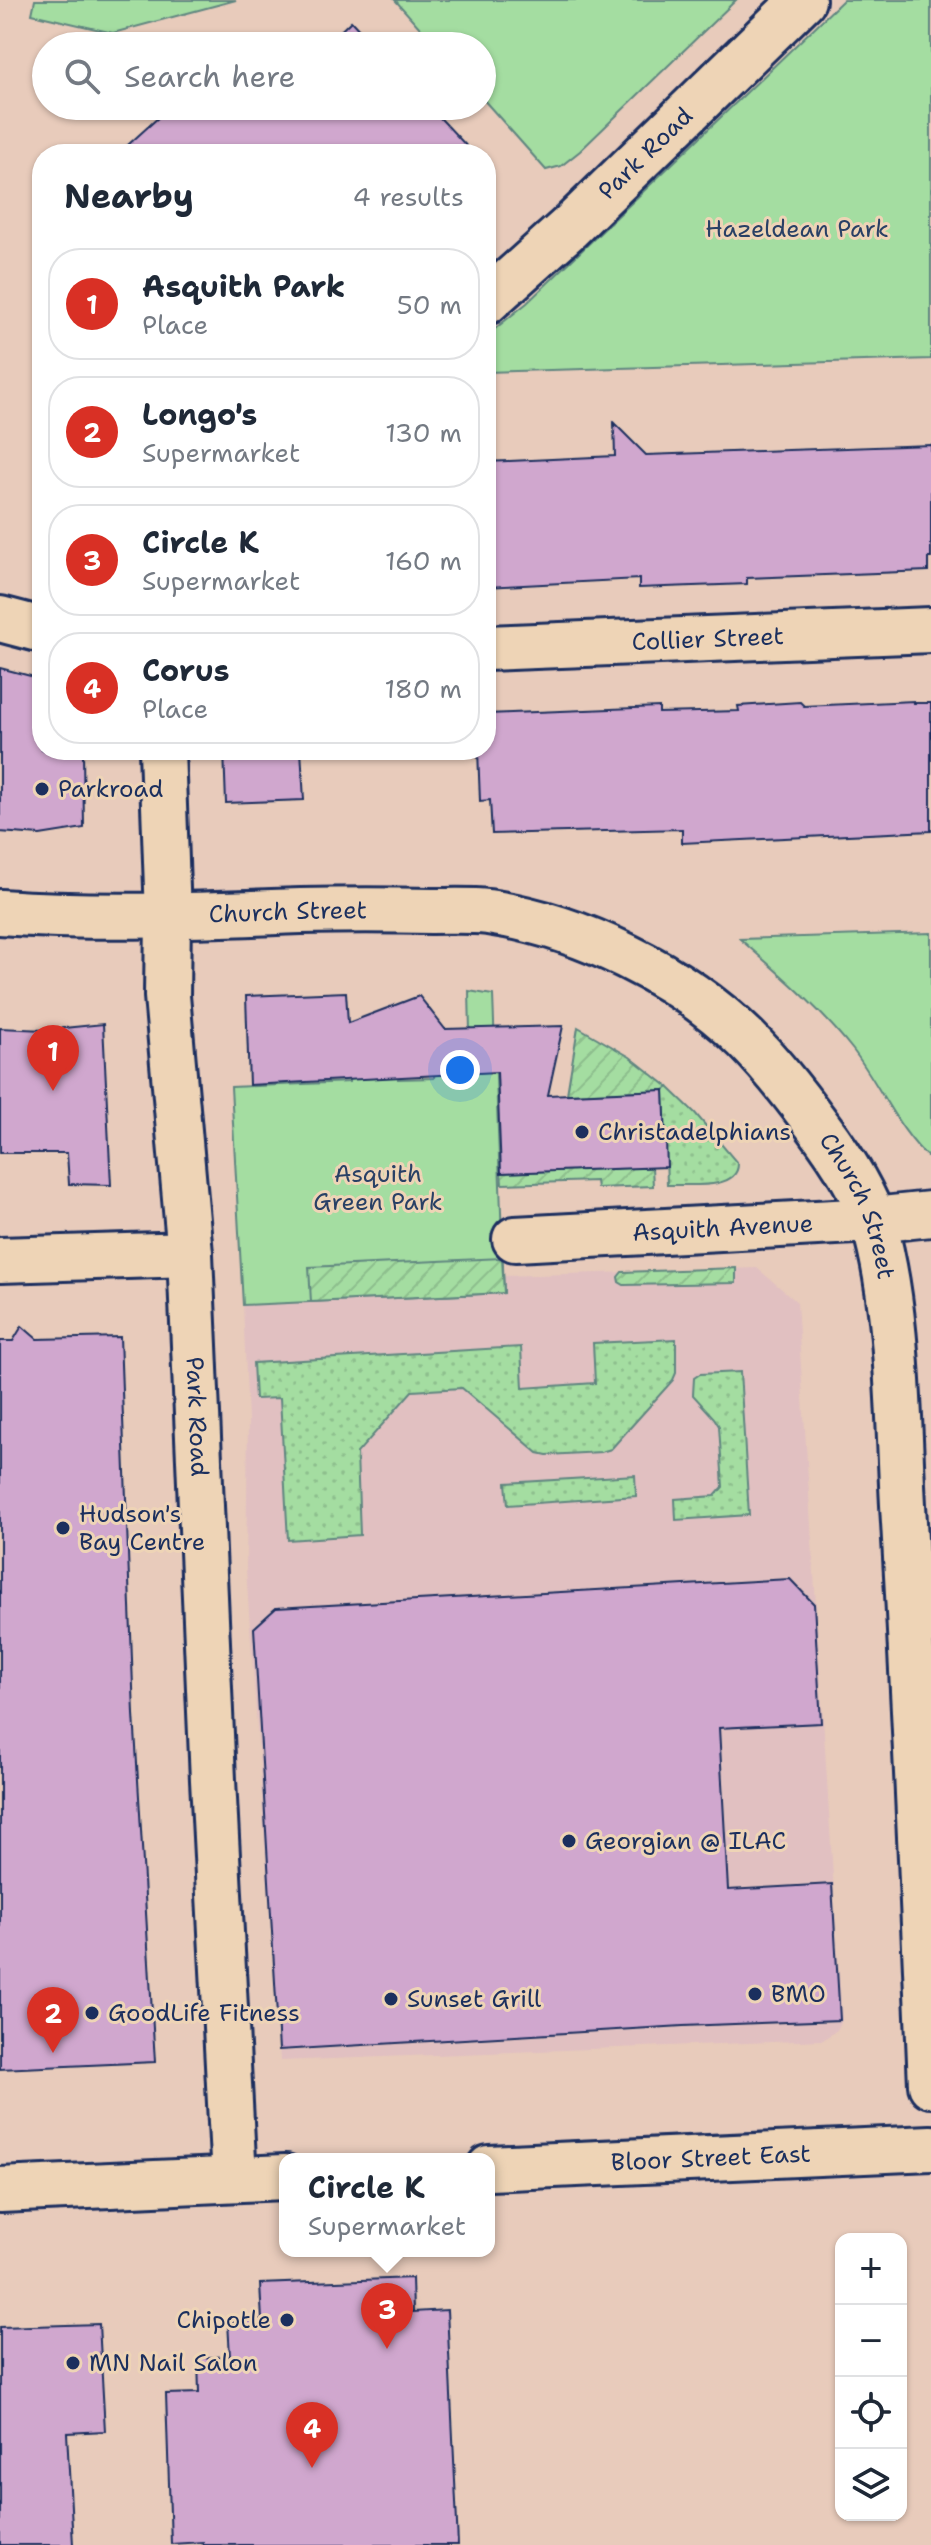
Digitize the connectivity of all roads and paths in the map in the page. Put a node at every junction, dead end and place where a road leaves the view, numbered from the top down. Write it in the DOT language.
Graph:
graph roads {
  1 [pos="803,0"];
  2 [pos="496,293"];
  3 [pos="0,619"];
  4 [pos="32,627"];
  5 [pos="931,630"];
  6 [pos="496,648"];
  7 [pos="162,760"];
  8 [pos="0,912"];
  9 [pos="168,916"];
  10 [pos="931,1214"];
  11 [pos="873,1220"];
  12 [pos="515,1239"];
  13 [pos="190,1254"];
  14 [pos="0,1260"];
  15 [pos="931,2085"];
  16 [pos="931,2148"];
  17 [pos="495,2168"];
  18 [pos="279,2177"];
  19 [pos="234,2179"];
  20 [pos="0,2190"];
  1 -- 2 [label="street, Park Road"];
  3 -- 4 [label="street"];
  5 -- 6 [label="street, Collier Street"];
  7 -- 9 [label="street, Park Road"];
  8 -- 9 [label="street, Church Street"];
  9 -- 11 [label="street, Church Street"];
  9 -- 13 [label="street, Park Road"];
  10 -- 11 [label="street, Asquith Avenue"];
  11 -- 12 [label="street, Asquith Avenue"];
  11 -- 15 [label="street, Church Street"];
  13 -- 14 [label="street"];
  13 -- 19 [label="street, Park Road"];
  16 -- 17 [label="street, Bloor Street East"];
  18 -- 19 [label="street"];
  19 -- 20 [label="street"];
}
